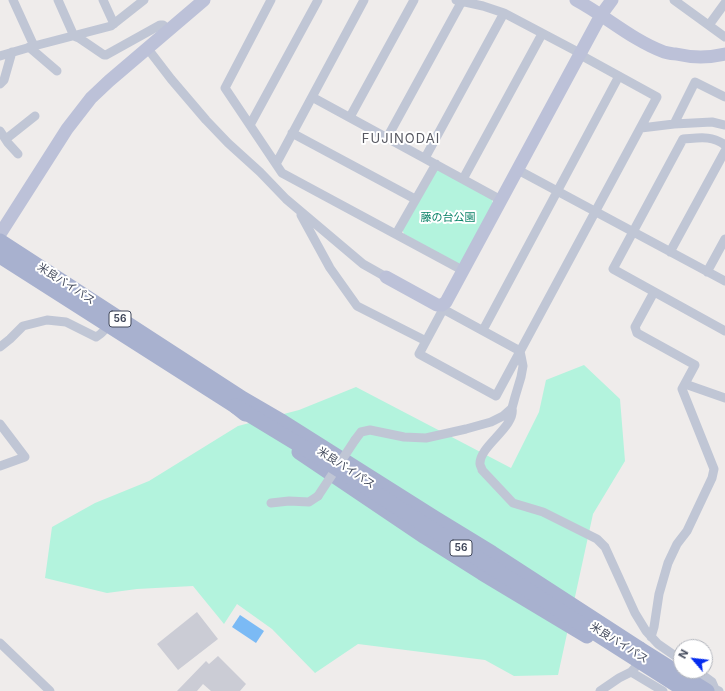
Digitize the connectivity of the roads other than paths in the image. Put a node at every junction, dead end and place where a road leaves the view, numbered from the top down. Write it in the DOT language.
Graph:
graph roads {
  1 [pos="13,0"];
  2 [pos="58,0"];
  3 [pos="103,0"];
  4 [pos="144,0"];
  5 [pos="204,0"];
  6 [pos="271,0"];
  7 [pos="318,0"];
  8 [pos="364,0"];
  9 [pos="414,0"];
  10 [pos="459,0"];
  11 [pos="576,0"];
  12 [pos="612,0"];
  13 [pos="674,0"];
  14 [pos="725,4"];
  15 [pos="504,13"];
  16 [pos="601,15"];
  17 [pos="114,24"];
  18 [pos="709,25"];
  19 [pos="169,30"];
  20 [pos="542,34"];
  21 [pos="74,36"];
  22 [pos="725,37"];
  23 [pos="31,46"];
  24 [pos="148,49"];
  25 [pos="12,52"];
  26 [pos="580,54"];
  27 [pos="725,54"];
  28 [pos="0,56"];
  29 [pos="57,71"];
  30 [pos="619,76"];
  31 [pos="0,84"];
  32 [pos="312,97"];
  33 [pos="725,97"];
  34 [pos="35,116"];
  35 [pos="350,117"];
  36 [pos="674,124"];
  37 [pos="250,125"];
  38 [pos="725,125"];
  39 [pos="641,128"];
  40 [pos="0,131"];
  41 [pos="292,133"];
  42 [pos="388,138"];
  43 [pos="6,139"];
  44 [pos="725,145"];
  45 [pos="725,151"];
  46 [pos="18,154"];
  47 [pos="425,158"];
  48 [pos="276,164"];
  49 [pos="436,164"];
  50 [pos="518,170"];
  51 [pos="463,179"];
  52 [pos="557,191"];
  53 [pos="415,199"];
  54 [pos="502,200"];
  55 [pos="299,210"];
  56 [pos="595,212"];
  57 [pos="633,232"];
  58 [pos="0,234"];
  59 [pos="396,234"];
  60 [pos="725,239"];
  61 [pos="0,242"];
  62 [pos="670,252"];
  63 [pos="0,256"];
  64 [pos="464,270"];
  65 [pos="707,272"];
  66 [pos="386,277"];
  67 [pos="725,281"];
  68 [pos="654,292"];
  69 [pos="446,303"];
  70 [pos="110,319"];
  71 [pos="482,330"];
  72 [pos="725,331"];
  73 [pos="426,341"];
  74 [pos="0,346"];
  75 [pos="520,351"];
  76 [pos="685,384"];
  77 [pos="725,398"];
  78 [pos="238,402"];
  79 [pos="512,408"];
  80 [pos="0,424"];
  81 [pos="0,466"];
  82 [pos="270,503"];
  83 [pos="651,637"];
  84 [pos="0,643"];
  85 [pos="658,644"];
  86 [pos="673,654"];
  87 [pos="629,666"];
  88 [pos="708,679"];
  89 [pos="50,691"];
  90 [pos="600,691"];
  91 [pos="663,691"];
  92 [pos="676,691"];
  93 [pos="686,691"];
  94 [pos="695,691"];
  95 [pos="707,691"];
  96 [pos="719,691"];
  1 -- 23 [label="street"];
  2 -- 21 [label="street"];
  3 -- 17 [label="street"];
  4 -- 17 [label="street"];
  5 -- 19 [label="street"];
  6 -- 37 [label="street"];
  7 -- 37 [label="street"];
  8 -- 32 [label="street"];
  9 -- 35 [label="street"];
  10 -- 15 [label="street"];
  10 -- 42 [label="street"];
  11 -- 16 [label="street"];
  12 -- 16 [label="street"];
  13 -- 18 [label="street"];
  14 -- 18 [label="street"];
  15 -- 20 [label="street"];
  15 -- 47 [label="street"];
  16 -- 26 [label="street"];
  16 -- 27 [label="street"];
  17 -- 21 [label="street"];
  18 -- 22 [label="street"];
  19 -- 21 [label="street"];
  19 -- 24 [label="street"];
  20 -- 26 [label="street"];
  20 -- 51 [label="street"];
  21 -- 23 [label="street"];
  23 -- 25 [label="street"];
  23 -- 29 [label="street"];
  24 -- 55 [label="street"];
  24 -- 58 [label="street"];
  25 -- 28 [label="street"];
  25 -- 31 [label="street"];
  26 -- 30 [label="street"];
  26 -- 50 [label="street"];
  30 -- 39 [label="street"];
  30 -- 52 [label="street"];
  32 -- 35 [label="street"];
  32 -- 41 [label="street"];
  33 -- 36 [label="street"];
  34 -- 43 [label="street"];
  35 -- 42 [label="street"];
  36 -- 38 [label="street"];
  36 -- 39 [label="street"];
  37 -- 48 [label="street"];
  39 -- 56 [label="street"];
  40 -- 43 [label="street"];
  41 -- 48 [label="street"];
  41 -- 53 [label="street"];
  42 -- 47 [label="street"];
  43 -- 46 [label="street"];
  44 -- 57 [label="street"];
  45 -- 62 [label="street"];
  47 -- 49 [label="street"];
  48 -- 59 [label="street"];
  49 -- 51 [label="street"];
  49 -- 53 [label="street"];
  50 -- 52 [label="street"];
  50 -- 54 [label="street"];
  51 -- 54 [label="street"];
  52 -- 56 [label="street"];
  52 -- 71 [label="street"];
  53 -- 59 [label="street"];
  54 -- 64 [label="street"];
  55 -- 66 [label="street"];
  55 -- 73 [label="street"];
  56 -- 57 [label="street"];
  56 -- 75 [label="street"];
  57 -- 62 [label="street"];
  57 -- 68 [label="street"];
  59 -- 64 [label="street"];
  60 -- 65 [label="street"];
  61 -- 70 [label="main road, 米良バイパス / 56"];
  62 -- 65 [label="street"];
  63 -- 70 [label="main road, 米良バイパス / 56"];
  64 -- 69 [label="street"];
  65 -- 67 [label="street"];
  66 -- 69 [label="street"];
  68 -- 72 [label="street"];
  68 -- 76 [label="street"];
  69 -- 71 [label="street"];
  69 -- 73 [label="street"];
  70 -- 74 [label="street"];
  70 -- 78 [label="main road, 米良バイパス / 56"];
  71 -- 75 [label="street"];
  73 -- 75 [label="street"];
  75 -- 79 [label="street"];
  76 -- 77 [label="street"];
  76 -- 83 [label="street"];
  78 -- 87 [label="main road"];
  78 -- 93 [label="main road, 米良バイパス / 56, bridge"];
  78 -- 94 [label="main road, 米良バイパス / 56"];
  78 -- 95 [label="main road, bridge"];
  79 -- 82 [label="street, bridge"];
  79 -- 83 [label="street"];
  80 -- 81 [label="street"];
  83 -- 85 [label="street"];
  84 -- 89 [label="street"];
  85 -- 86 [label="street"];
  85 -- 87 [label="street"];
  87 -- 90 [label="street"];
  87 -- 91 [label="street"];
  87 -- 92 [label="main road"];
  88 -- 96 [label="street"];
}
